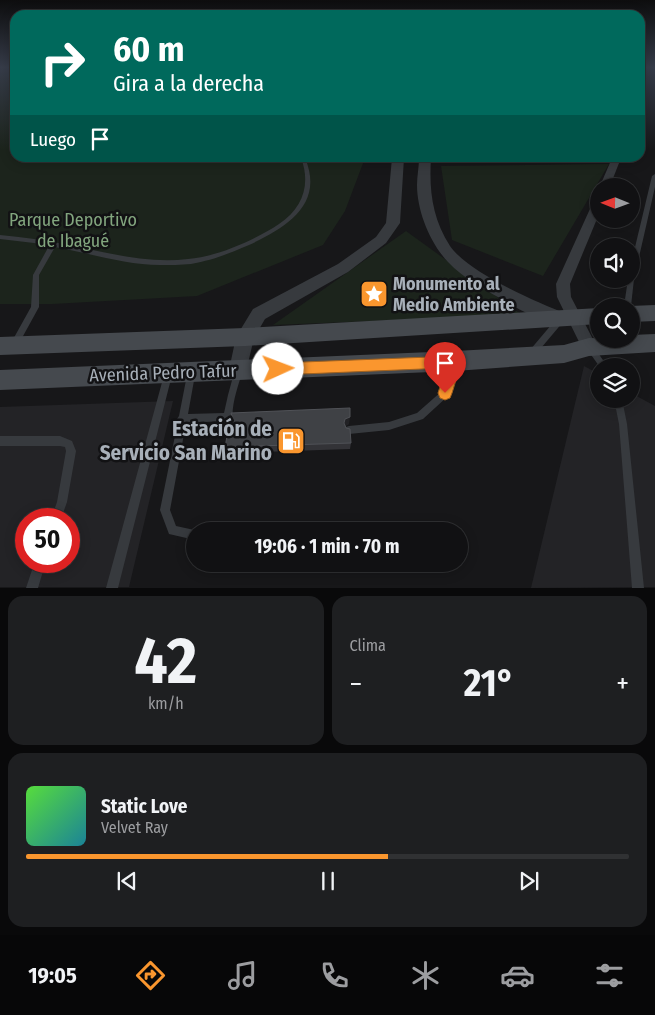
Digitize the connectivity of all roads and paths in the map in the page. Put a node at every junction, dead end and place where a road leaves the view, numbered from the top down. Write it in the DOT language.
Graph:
graph roads {
  1 [pos="305,162"];
  2 [pos="398,162"];
  3 [pos="425,162"];
  4 [pos="614,162"];
  5 [pos="655,176"];
  6 [pos="608,178"];
  7 [pos="590,221"];
  8 [pos="0,236"];
  9 [pos="640,240"];
  10 [pos="53,246"];
  11 [pos="655,313"];
  12 [pos="640,314"];
  13 [pos="590,317"];
  14 [pos="567,319"];
  15 [pos="244,337"];
  16 [pos="655,344"];
  17 [pos="6,346"];
  18 [pos="589,346"];
  19 [pos="529,356"];
  20 [pos="597,358"];
  21 [pos="455,361"];
  22 [pos="238,370"];
  23 [pos="191,372"];
  24 [pos="169,373"];
  25 [pos="0,380"];
  26 [pos="620,408"];
  27 [pos="228,417"];
  28 [pos="181,419"];
  29 [pos="349,430"];
  30 [pos="233,432"];
  31 [pos="0,440"];
  32 [pos="60,508"];
  33 [pos="186,533"];
  34 [pos="37,573"];
  35 [pos="32,588"];
  36 [pos="112,588"];
  37 [pos="638,588"];
  1 -- 10 [label="lane"];
  2 -- 15 [label="street"];
  3 -- 14 [label="street"];
  4 -- 6 [label="street"];
  5 -- 9 [label="lane"];
  7 -- 14 [label="street"];
  8 -- 10 [label="lane"];
  10 -- 17 [label="lane"];
  11 -- 12 [label="main road"];
  13 -- 14 [label="main road, Avenida Pedro Tafur"];
  14 -- 15 [label="main road, Avenida Pedro Tafur"];
  14 -- 18 [label="street"];
  14 -- 19 [label="lane"];
  15 -- 17 [label="main road, Avenida Pedro Tafur"];
  15 -- 22 [label="street"];
  16 -- 18 [label="main road, Avenida Pedro Tafur"];
  18 -- 19 [label="main road, Avenida Pedro Tafur"];
  18 -- 20 [label="lane"];
  19 -- 21 [label="main road, Avenida Pedro Tafur"];
  21 -- 22 [label="main road, Avenida Pedro Tafur"];
  21 -- 29 [label="lane"];
  22 -- 23 [label="main road, Avenida Pedro Tafur"];
  22 -- 27 [label="lane"];
  23 -- 24 [label="main road, Avenida Pedro Tafur"];
  23 -- 28 [label="lane"];
  24 -- 25 [label="main road, Avenida Pedro Tafur"];
  24 -- 36 [label="lane"];
  26 -- 37 [label="lane"];
  27 -- 28 [label="lane"];
  27 -- 30 [label="lane"];
  28 -- 33 [label="lane"];
  31 -- 32 [label="lane"];
  34 -- 35 [label="lane"];
}
